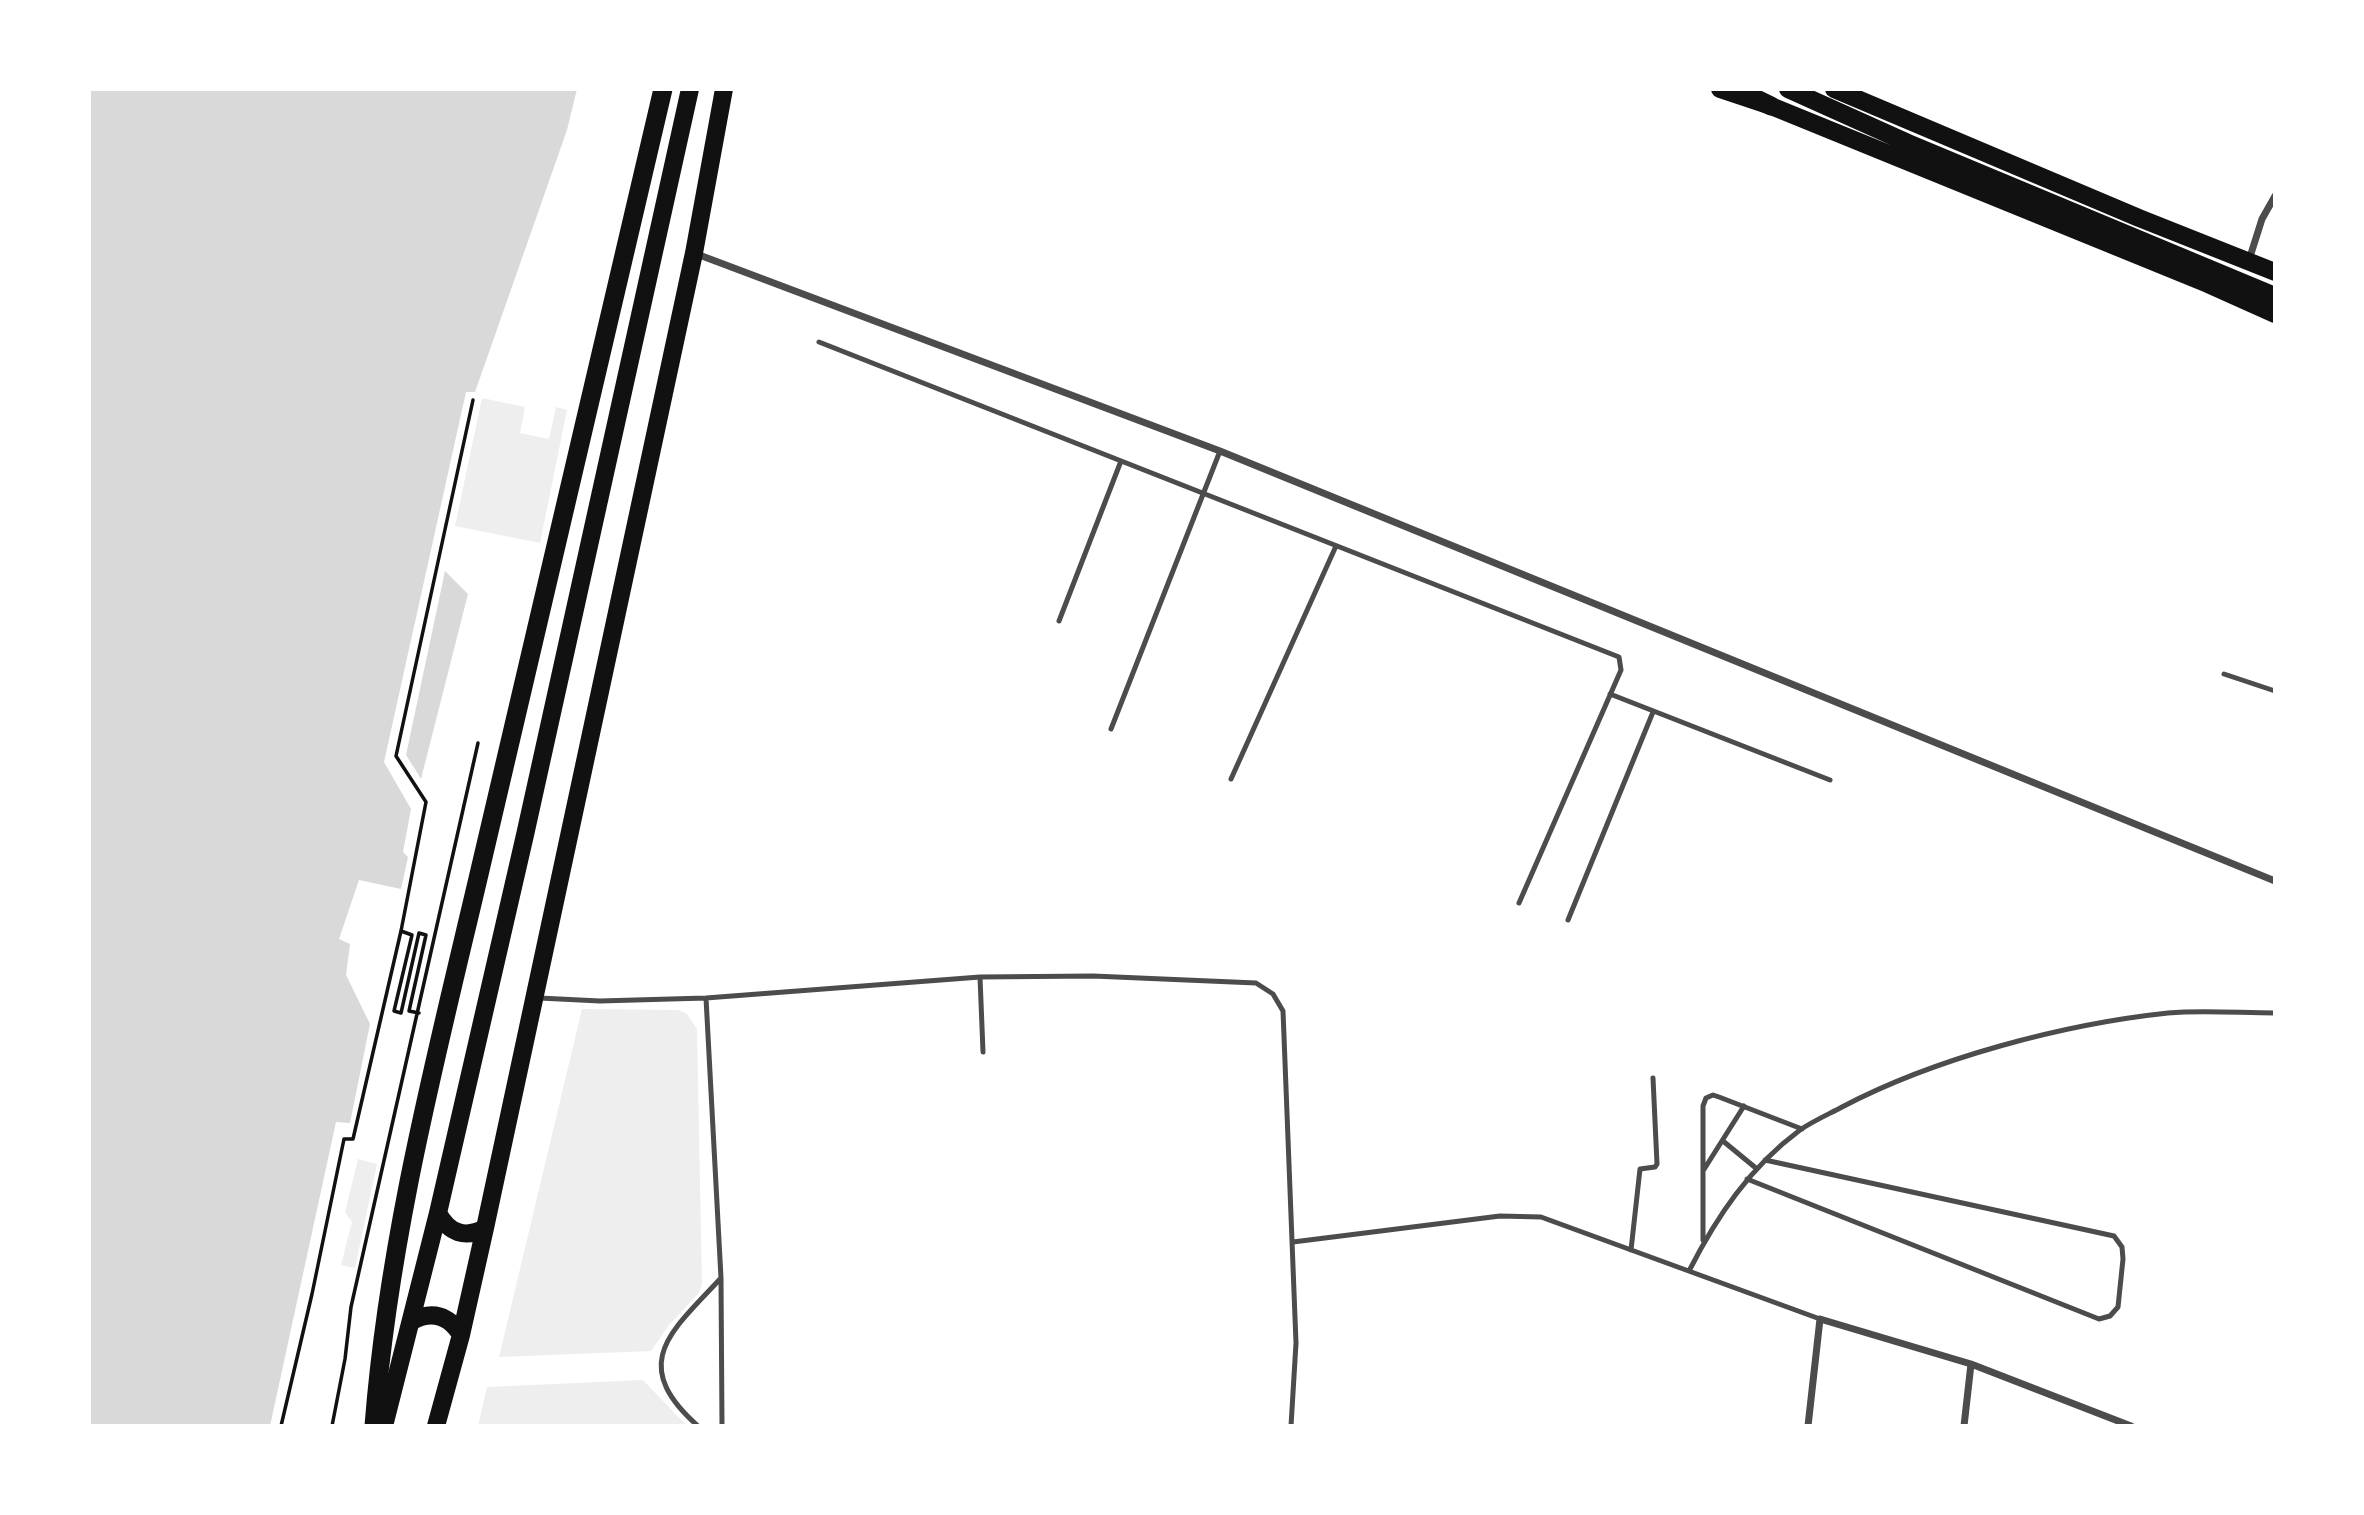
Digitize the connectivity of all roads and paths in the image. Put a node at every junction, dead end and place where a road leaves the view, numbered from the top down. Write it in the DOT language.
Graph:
graph roads {
  1 [pos="663,89"];
  2 [pos="690,89"];
  3 [pos="724,89"];
  4 [pos="1720,89"];
  5 [pos="1736,89"];
  6 [pos="1788,89"];
  7 [pos="1846,91"];
  8 [pos="1771,106"];
  9 [pos="2275,196"];
  10 [pos="694,253"];
  11 [pos="2249,261"];
  12 [pos="2275,272"];
  13 [pos="2275,296"];
  14 [pos="2275,314"];
  15 [pos="819,342"];
  16 [pos="473,400"];
  17 [pos="1220,451"];
  18 [pos="1121,461"];
  19 [pos="1203,494"];
  20 [pos="1336,546"];
  21 [pos="1059,621"];
  22 [pos="2224,674"];
  23 [pos="2275,691"];
  24 [pos="1610,694"];
  25 [pos="1653,712"];
  26 [pos="1111,729"];
  27 [pos="478,743"];
  28 [pos="1231,779"];
  29 [pos="1830,780"];
  30 [pos="2275,881"];
  31 [pos="1519,903"];
  32 [pos="1568,920"];
  33 [pos="401,931"];
  34 [pos="980,977"];
  35 [pos="534,997"];
  36 [pos="706,998"];
  37 [pos="419,1013"];
  38 [pos="2275,1013"];
  39 [pos="983,1052"];
  40 [pos="1653,1079"];
  41 [pos="1744,1106"];
  42 [pos="1802,1129"];
  43 [pos="1723,1141"];
  44 [pos="1765,1160"];
  45 [pos="1757,1169"];
  46 [pos="1703,1171"];
  47 [pos="1747,1179"];
  48 [pos="439,1213"];
  49 [pos="485,1228"];
  50 [pos="1293,1242"];
  51 [pos="1703,1243"];
  52 [pos="1631,1250"];
  53 [pos="1689,1271"];
  54 [pos="721,1278"];
  55 [pos="1820,1319"];
  56 [pos="412,1321"];
  57 [pos="461,1335"];
  58 [pos="1971,1364"];
  59 [pos="2108,1417"];
  60 [pos="281,1426"];
  61 [pos="332,1426"];
  62 [pos="374,1426"];
  63 [pos="384,1426"];
  64 [pos="436,1426"];
  65 [pos="698,1426"];
  66 [pos="722,1426"];
  67 [pos="1291,1426"];
  68 [pos="1808,1426"];
  69 [pos="1964,1426"];
  70 [pos="2107,1426"];
  71 [pos="2131,1426"];
  1 -- 62 [label="highway"];
  2 -- 48 [label="main road"];
  3 -- 10 [label="main road"];
  4 -- 8 [label="main road"];
  5 -- 8 [label="highway"];
  6 -- 13 [label="main road"];
  7 -- 11 [label="main road"];
  8 -- 14 [label="main road"];
  9 -- 11 [label="street"];
  10 -- 17 [label="street"];
  10 -- 35 [label="main road"];
  11 -- 12 [label="main road"];
  15 -- 18 [label="lane"];
  16 -- 33 [label="path"];
  17 -- 19 [label="lane"];
  17 -- 30 [label="street"];
  18 -- 19 [label="lane"];
  18 -- 21 [label="lane"];
  19 -- 20 [label="lane"];
  19 -- 26 [label="lane"];
  20 -- 24 [label="lane"];
  20 -- 28 [label="lane"];
  22 -- 23 [label="lane"];
  24 -- 25 [label="lane"];
  24 -- 31 [label="lane"];
  25 -- 29 [label="lane"];
  25 -- 32 [label="lane"];
  27 -- 37 [label="path"];
  33 -- 37 [label="path"];
  33 -- 60 [label="path"];
  34 -- 36 [label="lane"];
  34 -- 39 [label="lane"];
  34 -- 50 [label="lane"];
  35 -- 36 [label="lane"];
  35 -- 49 [label="main road"];
  36 -- 54 [label="lane"];
  37 -- 61 [label="path"];
  38 -- 42 [label="lane"];
  40 -- 52 [label="lane"];
  41 -- 42 [label="lane"];
  41 -- 43 [label="lane"];
  41 -- 46 [label="lane"];
  42 -- 44 [label="lane"];
  43 -- 45 [label="lane"];
  43 -- 46 [label="lane"];
  44 -- 45 [label="lane"];
  44 -- 47 [label="lane"];
  45 -- 47 [label="lane"];
  46 -- 51 [label="lane"];
  47 -- 51 [label="lane"];
  48 -- 49 [label="main road"];
  48 -- 56 [label="main road"];
  49 -- 57 [label="main road"];
  50 -- 52 [label="lane"];
  50 -- 67 [label="lane"];
  51 -- 53 [label="lane"];
  52 -- 53 [label="lane"];
  53 -- 55 [label="lane"];
  54 -- 65 [label="lane"];
  54 -- 66 [label="lane"];
  55 -- 58 [label="street"];
  55 -- 68 [label="street"];
  56 -- 57 [label="main road"];
  56 -- 63 [label="main road"];
  57 -- 64 [label="main road"];
  58 -- 59 [label="street"];
  58 -- 69 [label="street"];
  59 -- 70 [label="street"];
  59 -- 71 [label="street"];
}
